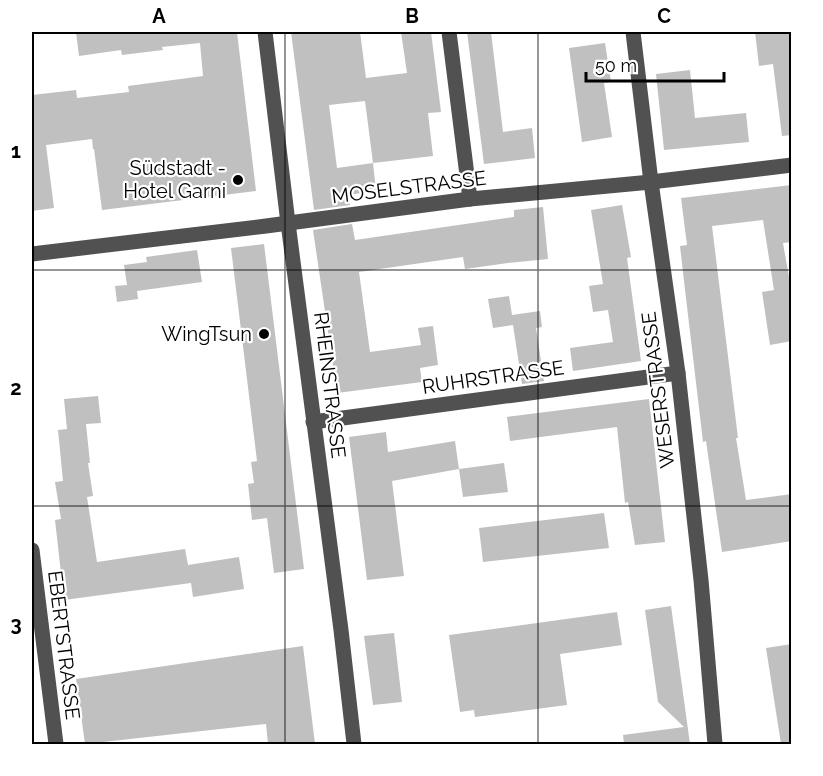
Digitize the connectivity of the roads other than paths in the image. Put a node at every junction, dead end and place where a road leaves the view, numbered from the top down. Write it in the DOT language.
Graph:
graph roads {
  1 [pos="265,32"];
  2 [pos="449,32"];
  3 [pos="633,32"];
  4 [pos="792,165"];
  5 [pos="651,182"];
  6 [pos="470,199"];
  7 [pos="288,223"];
  8 [pos="32,254"];
  9 [pos="678,373"];
  10 [pos="313,422"];
  11 [pos="32,550"];
  12 [pos="56,744"];
  13 [pos="354,744"];
  14 [pos="715,744"];
  1 -- 7 [label="street, RHEINSTRASSE"];
  2 -- 6 [label="street"];
  3 -- 5 [label="street, WESERSTRASSE"];
  4 -- 5 [label="street, MOSELSTRASSE"];
  5 -- 6 [label="street, MOSELSTRASSE"];
  5 -- 9 [label="street, WESERSTRASSE"];
  6 -- 7 [label="street, MOSELSTRASSE"];
  7 -- 8 [label="street, MOSELSTRASSE"];
  7 -- 10 [label="street, RHEINSTRASSE"];
  9 -- 10 [label="street, RUHRSTRASSE"];
  9 -- 14 [label="street, WESERSTRASSE"];
  10 -- 13 [label="street, RHEINSTRASSE"];
  11 -- 12 [label="street, EBERTSTRASSE"];
}
